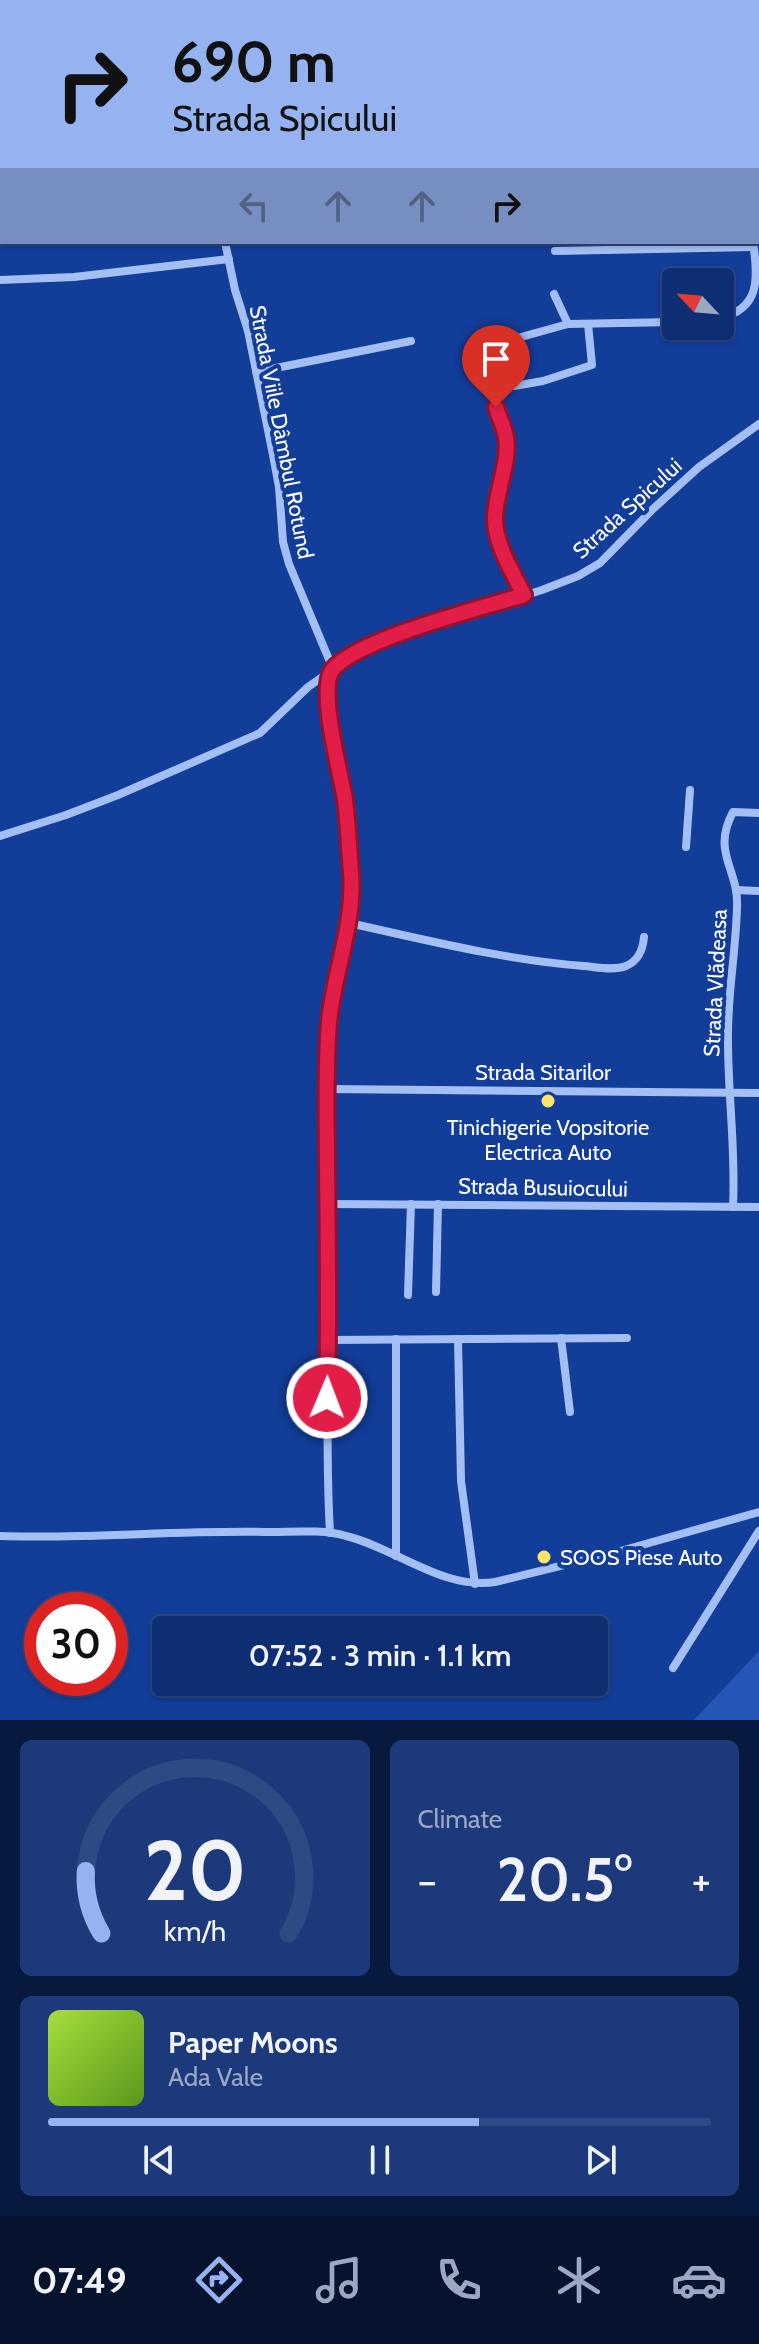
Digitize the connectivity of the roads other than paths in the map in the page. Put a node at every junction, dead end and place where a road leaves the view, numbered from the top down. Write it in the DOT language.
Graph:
graph roads {
  1 [pos="225,244"];
  2 [pos="753,244"];
  3 [pos="555,251"];
  4 [pos="229,259"];
  5 [pos="758,264"];
  6 [pos="0,280"];
  7 [pos="554,294"];
  8 [pos="734,315"];
  9 [pos="662,322"];
  10 [pos="568,324"];
  11 [pos="588,324"];
  12 [pos="411,341"];
  13 [pos="485,347"];
  14 [pos="256,372"];
  15 [pos="514,386"];
  16 [pos="496,407"];
  17 [pos="759,424"];
  18 [pos="524,595"];
  19 [pos="333,669"];
  20 [pos="690,790"];
  21 [pos="759,813"];
  22 [pos="0,836"];
  23 [pos="686,847"];
  24 [pos="736,890"];
  25 [pos="759,891"];
  26 [pos="349,923"];
  27 [pos="644,937"];
  28 [pos="327,1089"];
  29 [pos="731,1093"];
  30 [pos="759,1093"];
  31 [pos="327,1204"];
  32 [pos="411,1204"];
  33 [pos="438,1204"];
  34 [pos="733,1207"];
  35 [pos="759,1207"];
  36 [pos="436,1292"];
  37 [pos="408,1295"];
  38 [pos="561,1338"];
  39 [pos="627,1338"];
  40 [pos="396,1339"];
  41 [pos="458,1339"];
  42 [pos="328,1340"];
  43 [pos="570,1412"];
  44 [pos="759,1512"];
  45 [pos="759,1531"];
  46 [pos="330,1533"];
  47 [pos="0,1536"];
  48 [pos="396,1556"];
  49 [pos="475,1584"];
  50 [pos="673,1668"];
  1 -- 4 [label="street, Strada Viile Dâmbul Rotund"];
  2 -- 3 [label="street"];
  2 -- 5 [label="street"];
  4 -- 6 [label="street"];
  4 -- 14 [label="street, Strada Viile Dâmbul Rotund"];
  5 -- 8 [label="street"];
  7 -- 10 [label="street"];
  9 -- 11 [label="street"];
  10 -- 11 [label="street"];
  10 -- 13 [label="street"];
  11 -- 15 [label="street"];
  12 -- 14 [label="street"];
  14 -- 19 [label="street, Strada Viile Dâmbul Rotund"];
  16 -- 18 [label="street"];
  17 -- 18 [label="street, Strada Spicului"];
  18 -- 19 [label="street, Strada Spicului"];
  19 -- 22 [label="street, Strada Spicului"];
  19 -- 26 [label="street"];
  20 -- 23 [label="street"];
  21 -- 24 [label="street, Strada Vlădeasa"];
  24 -- 25 [label="street"];
  24 -- 29 [label="street, Strada Vlădeasa"];
  26 -- 27 [label="street"];
  26 -- 28 [label="street"];
  28 -- 29 [label="street, Strada Sitarilor"];
  28 -- 31 [label="street"];
  29 -- 30 [label="street, Strada Sitarilor"];
  29 -- 34 [label="street, Strada Vlădeasa"];
  31 -- 32 [label="street, Strada Busuiocului"];
  31 -- 42 [label="street"];
  32 -- 33 [label="street, Strada Busuiocului"];
  32 -- 37 [label="street"];
  33 -- 34 [label="street, Strada Busuiocului"];
  33 -- 36 [label="street"];
  34 -- 35 [label="street, Strada Busuiocului"];
  38 -- 39 [label="street"];
  38 -- 41 [label="street"];
  38 -- 43 [label="street"];
  40 -- 41 [label="street"];
  40 -- 42 [label="street"];
  40 -- 48 [label="street"];
  41 -- 49 [label="street"];
  42 -- 46 [label="street"];
  44 -- 49 [label="street"];
  45 -- 50 [label="street"];
  46 -- 47 [label="street"];
  46 -- 48 [label="street"];
  48 -- 49 [label="street"];
}
